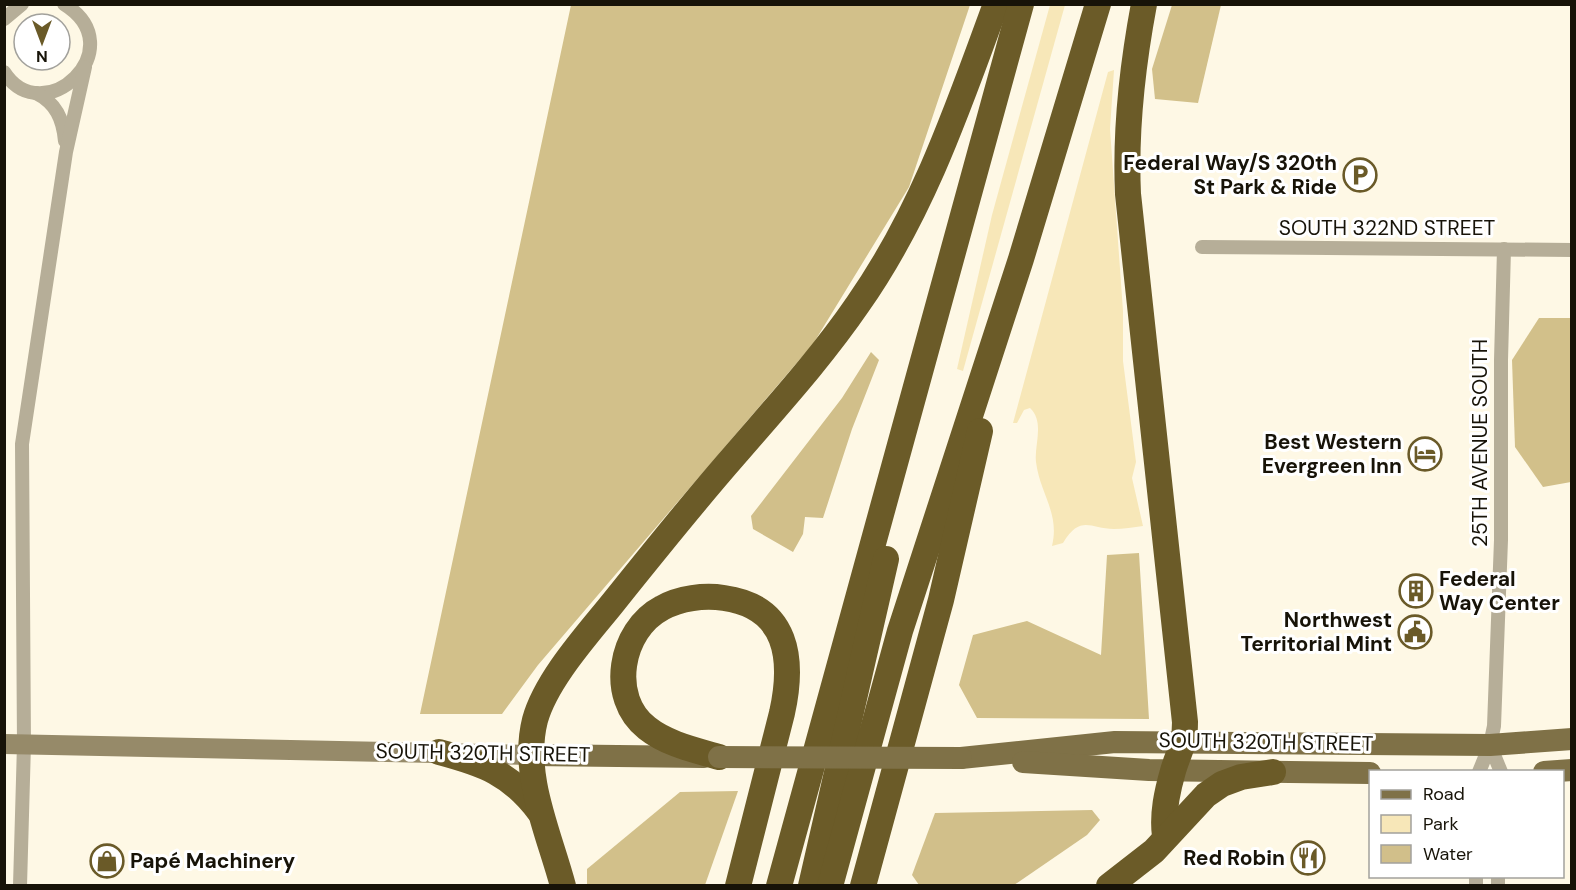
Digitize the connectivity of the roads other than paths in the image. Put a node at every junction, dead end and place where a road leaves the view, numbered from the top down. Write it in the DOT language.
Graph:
graph roads {
  1 [pos="22,4"];
  2 [pos="64,4"];
  3 [pos="996,4"];
  4 [pos="1021,4"];
  5 [pos="1098,4"];
  6 [pos="1144,4"];
  7 [pos="4,19"];
  8 [pos="85,67"];
  9 [pos="4,72"];
  10 [pos="33,92"];
  11 [pos="66,152"];
  12 [pos="1202,248"];
  13 [pos="1504,249"];
  14 [pos="1572,250"];
  15 [pos="1021,259"];
  16 [pos="946,280"];
  17 [pos="1572,739"];
  18 [pos="1185,742"];
  19 [pos="14,744"];
  20 [pos="1490,745"];
  21 [pos="439,752"];
  22 [pos="531,755"];
  23 [pos="719,757"];
  24 [pos="961,758"];
  25 [pos="1173,770"];
  26 [pos="1479,770"];
  27 [pos="1501,770"];
  28 [pos="1273,772"];
  29 [pos="1369,773"];
  30 [pos="539,811"];
  31 [pos="1165,836"];
  32 [pos="20,885"];
  33 [pos="562,885"];
  34 [pos="738,885"];
  35 [pos="779,885"];
  36 [pos="811,885"];
  37 [pos="830,885"];
  38 [pos="863,885"];
  39 [pos="1109,885"];
  1 -- 7 [label="street"];
  2 -- 8 [label="street"];
  3 -- 22 [label="highway"];
  4 -- 16 [label="highway"];
  5 -- 15 [label="highway"];
  6 -- 18 [label="highway"];
  8 -- 10 [label="street"];
  8 -- 11 [label="street"];
  9 -- 10 [label="street"];
  10 -- 11 [label="street"];
  11 -- 19 [label="street"];
  12 -- 13 [label="street, SOUTH 322ND STREET"];
  13 -- 14 [label="street, SOUTH 322ND STREET"];
  13 -- 20 [label="street, 25TH AVENUE SOUTH"];
  15 -- 37 [label="highway"];
  15 -- 38 [label="highway"];
  16 -- 35 [label="highway"];
  16 -- 36 [label="highway"];
  17 -- 20 [label="main road, SOUTH 320TH STREET"];
  18 -- 20 [label="main road, SOUTH 320TH STREET"];
  18 -- 24 [label="main road, SOUTH 320TH STREET"];
  18 -- 25 [label="highway"];
  19 -- 21 [label="main road, SOUTH 320TH STREET"];
  19 -- 32 [label="street"];
  20 -- 26 [label="street, 25TH AVENUE SOUTH"];
  20 -- 27 [label="street"];
  21 -- 22 [label="main road, SOUTH 320TH STREET"];
  21 -- 30 [label="highway"];
  22 -- 23 [label="main road, SOUTH 320TH STREET"];
  22 -- 30 [label="highway"];
  23 -- 24 [label="main road, SOUTH 320TH STREET, bridge"];
  23 -- 34 [label="highway"];
  24 -- 25 [label="main road, SOUTH 320TH STREET"];
  25 -- 28 [label="main road, SOUTH 320TH STREET"];
  25 -- 31 [label="highway"];
  28 -- 29 [label="main road, SOUTH 320TH STREET"];
  28 -- 31 [label="highway"];
  30 -- 33 [label="highway"];
  31 -- 39 [label="highway"];
}
